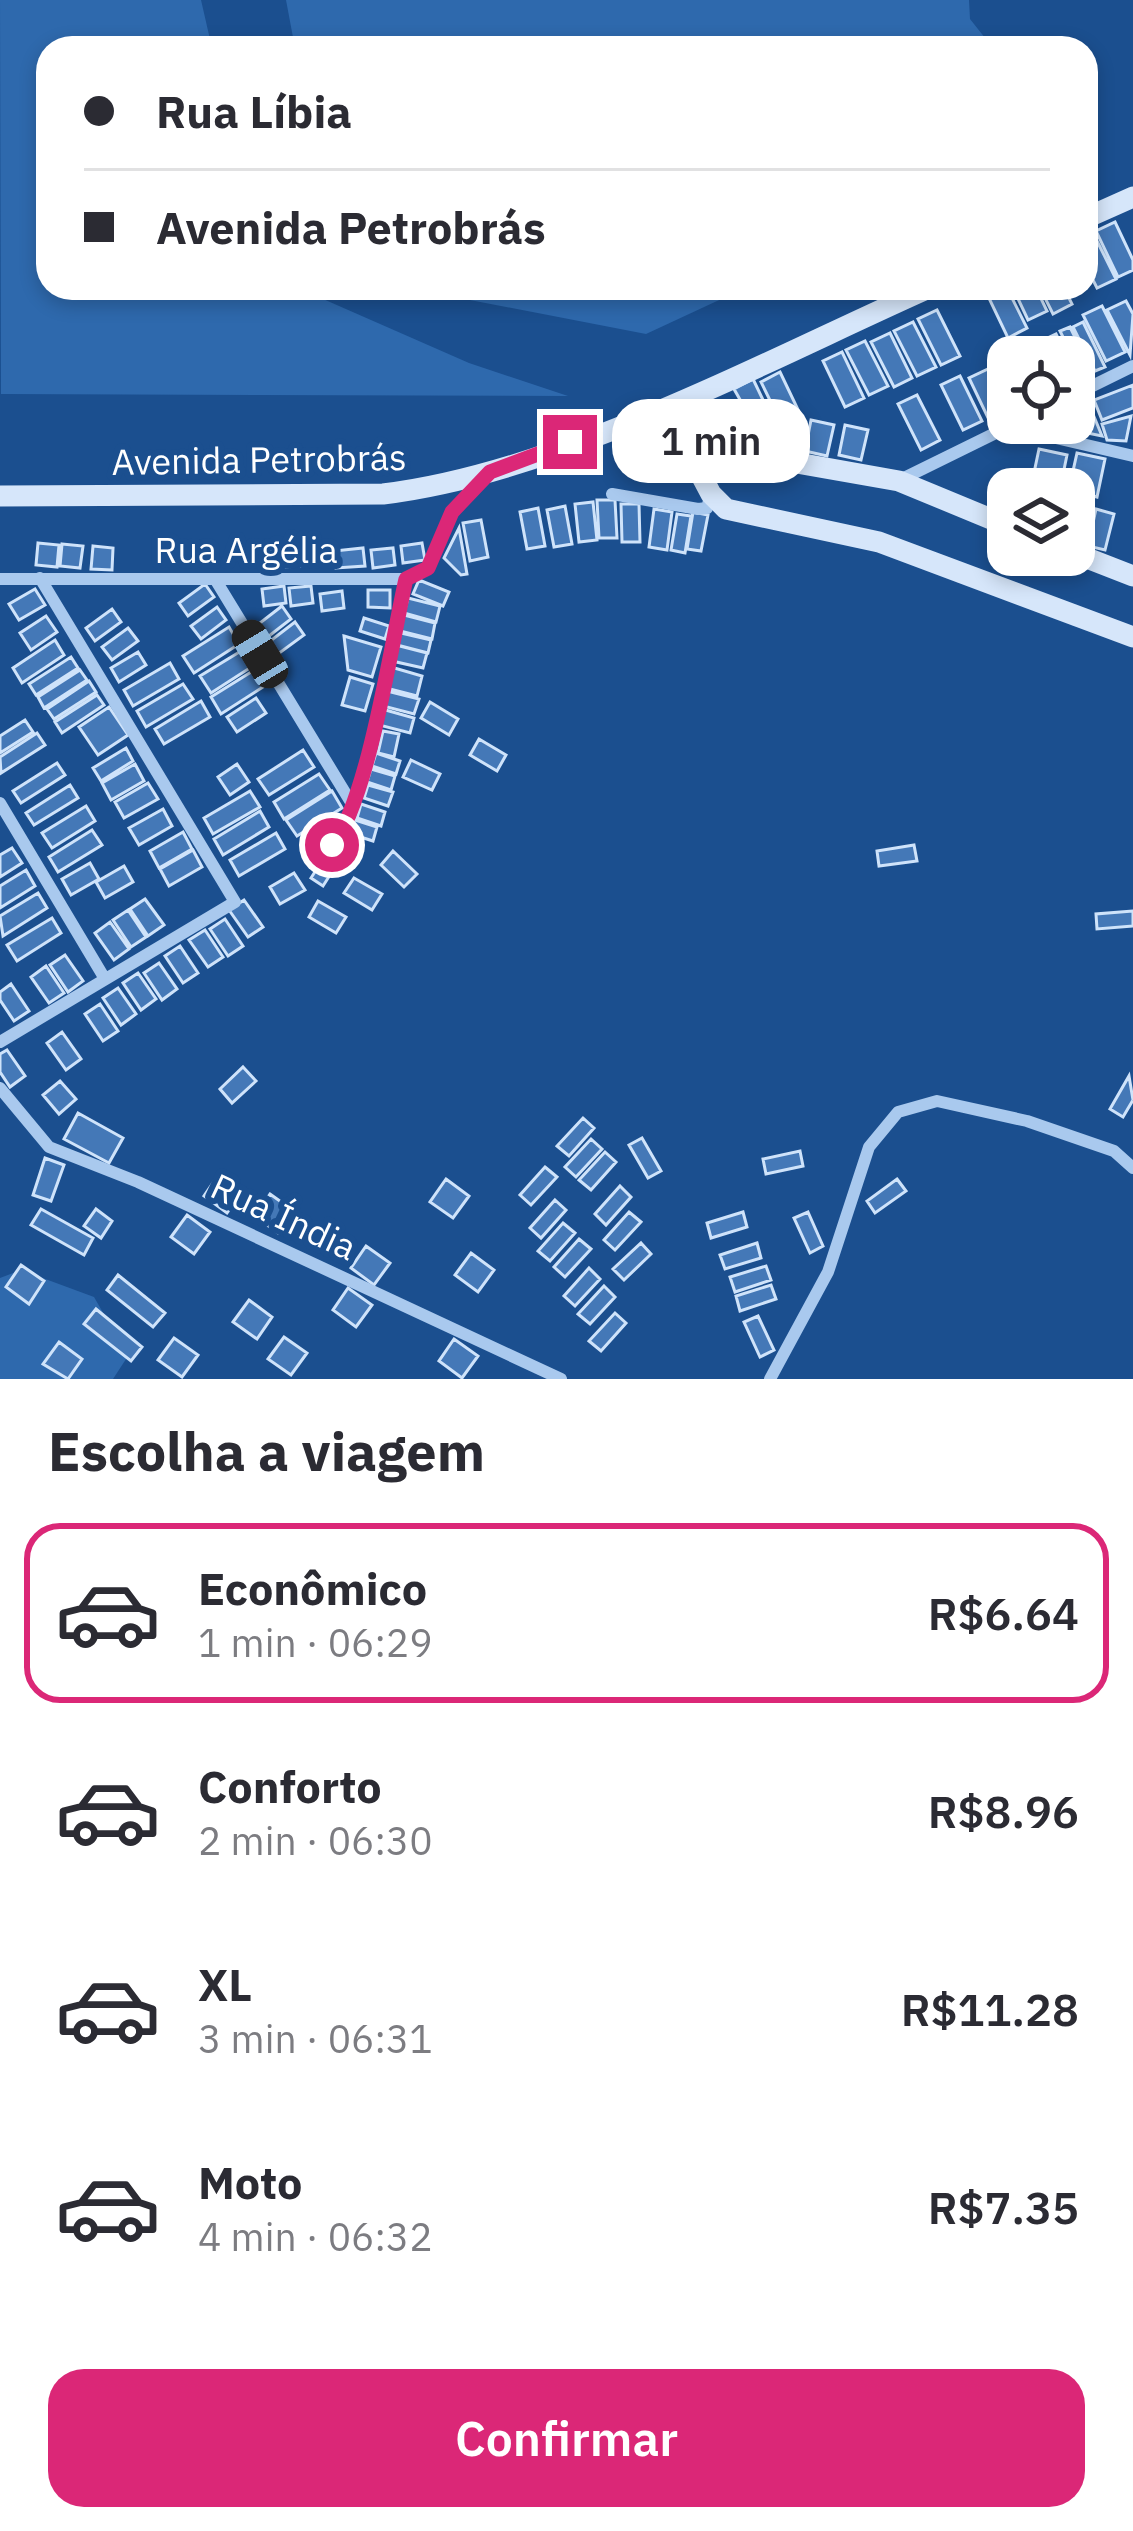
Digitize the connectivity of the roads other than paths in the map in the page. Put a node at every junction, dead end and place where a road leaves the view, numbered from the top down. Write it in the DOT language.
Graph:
graph roads {
  1 [pos="1133,197"];
  2 [pos="1098,213"];
  3 [pos="902,300"];
  4 [pos="1133,366"];
  5 [pos="1095,385"];
  6 [pos="650,412"];
  7 [pos="987,437"];
  8 [pos="684,442"];
  9 [pos="1086,444"];
  10 [pos="1133,456"];
  11 [pos="490,472"];
  12 [pos="898,481"];
  13 [pos="434,486"];
  14 [pos="612,494"];
  15 [pos="711,494"];
  16 [pos="0,496"];
  17 [pos="452,512"];
  18 [pos="987,517"];
  19 [pos="1095,561"];
  20 [pos="1133,576"];
  21 [pos="40,578"];
  22 [pos="0,579"];
  23 [pos="215,579"];
  24 [pos="406,579"];
  25 [pos="1133,637"];
  26 [pos="0,803"];
  27 [pos="352,804"];
  28 [pos="332,845"];
  29 [pos="105,979"];
  30 [pos="0,1042"];
  31 [pos="0,1088"];
  32 [pos="1133,1168"];
  33 [pos="561,1379"];
  34 [pos="770,1379"];
  1 -- 2 [label="main road"];
  3 -- 6 [label="main road, Avenida Petrobrás"];
  4 -- 5 [label="street"];
  6 -- 8 [label="main road"];
  6 -- 11 [label="main road, Avenida Petrobrás"];
  7 -- 12 [label="street"];
  8 -- 12 [label="main road"];
  8 -- 15 [label="main road"];
  9 -- 10 [label="street"];
  11 -- 13 [label="main road, Avenida Petrobrás"];
  11 -- 17 [label="street"];
  12 -- 18 [label="main road"];
  13 -- 16 [label="main road, Avenida Petrobrás"];
  13 -- 17 [label="street"];
  14 -- 15 [label="street"];
  15 -- 25 [label="main road"];
  17 -- 24 [label="street"];
  19 -- 20 [label="main road"];
  21 -- 22 [label="street, Rua Argélia"];
  21 -- 23 [label="street, Rua Argélia"];
  21 -- 29 [label="street"];
  23 -- 24 [label="street, Rua Argélia"];
  23 -- 27 [label="street"];
  24 -- 27 [label="street"];
  26 -- 29 [label="street"];
  27 -- 28 [label="street"];
  29 -- 30 [label="street"];
  31 -- 33 [label="street, Rua Índia"];
  32 -- 34 [label="street"];
}
